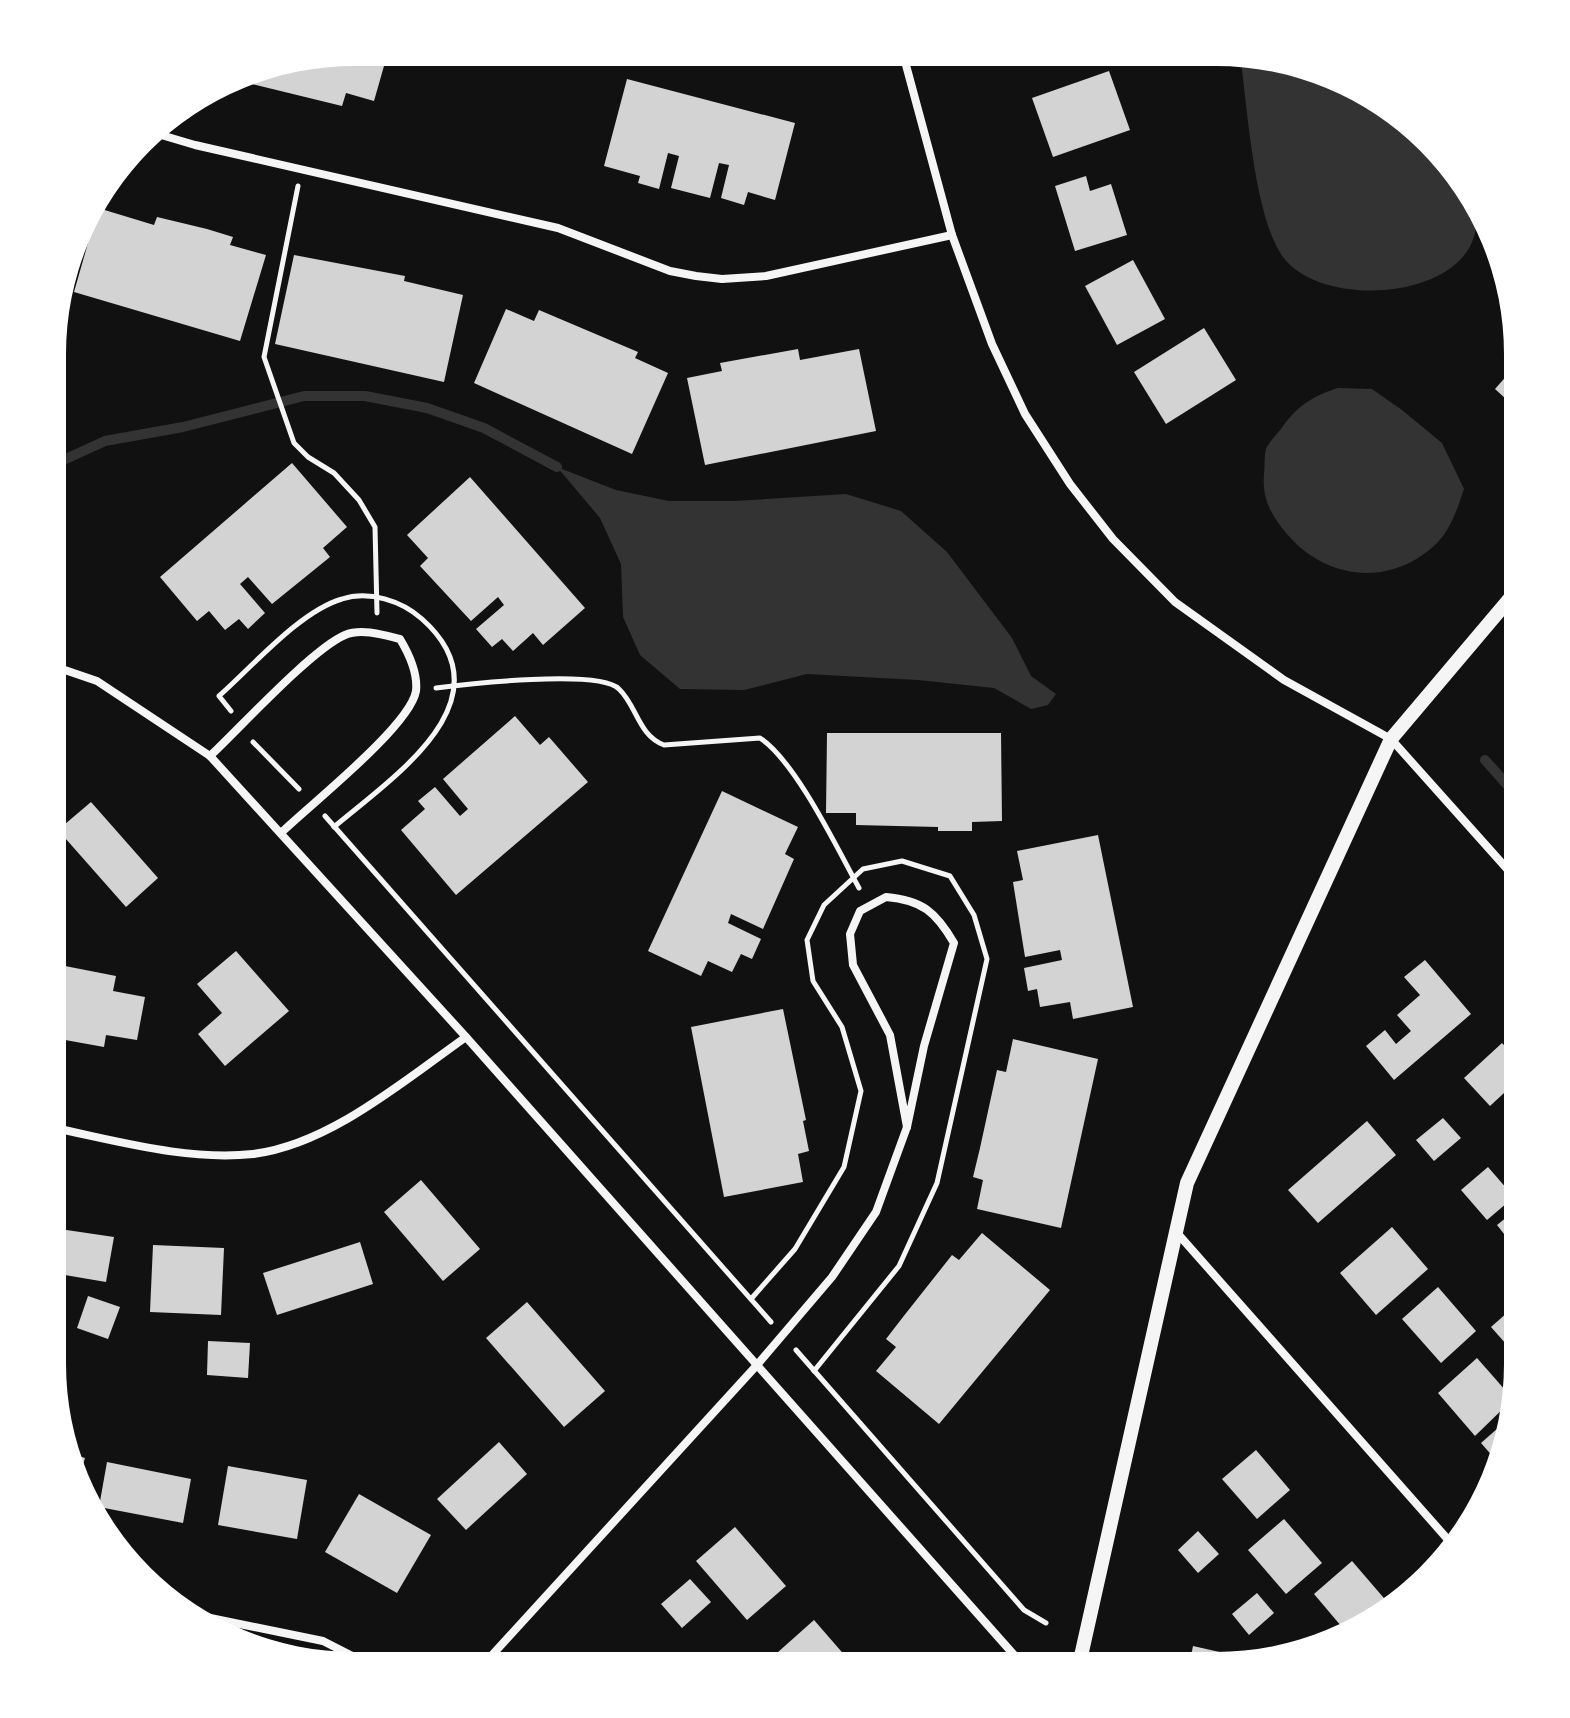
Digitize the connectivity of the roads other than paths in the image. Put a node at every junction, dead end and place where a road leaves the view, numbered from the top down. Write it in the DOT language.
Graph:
graph roads {
  1 [pos="906,66"];
  2 [pos="166,136"];
  3 [pos="952,235"];
  4 [pos="1504,605"];
  5 [pos="66,670"];
  6 [pos="1391,739"];
  7 [pos="210,756"];
  8 [pos="282,832"];
  9 [pos="1504,865"];
  10 [pos="466,1037"];
  11 [pos="907,1127"];
  12 [pos="66,1130"];
  13 [pos="1178,1234"];
  14 [pos="757,1365"];
  15 [pos="1446,1537"];
  16 [pos="224,1621"];
  17 [pos="343,1651"];
  18 [pos="495,1652"];
  19 [pos="1011,1652"];
  20 [pos="1082,1652"];
  1 -- 3 [label="street"];
  2 -- 3 [label="street"];
  3 -- 6 [label="street"];
  4 -- 6 [label="street"];
  5 -- 7 [label="street"];
  6 -- 9 [label="street"];
  6 -- 13 [label="street"];
  7 -- 8 [label="street"];
  7 -- 8 [label="street"];
  8 -- 10 [label="street"];
  10 -- 12 [label="street"];
  10 -- 14 [label="street"];
  11 -- 11 [label="street"];
  11 -- 14 [label="street"];
  13 -- 15 [label="street"];
  13 -- 20 [label="street"];
  14 -- 18 [label="street"];
  14 -- 19 [label="street"];
  16 -- 17 [label="street"];
}
